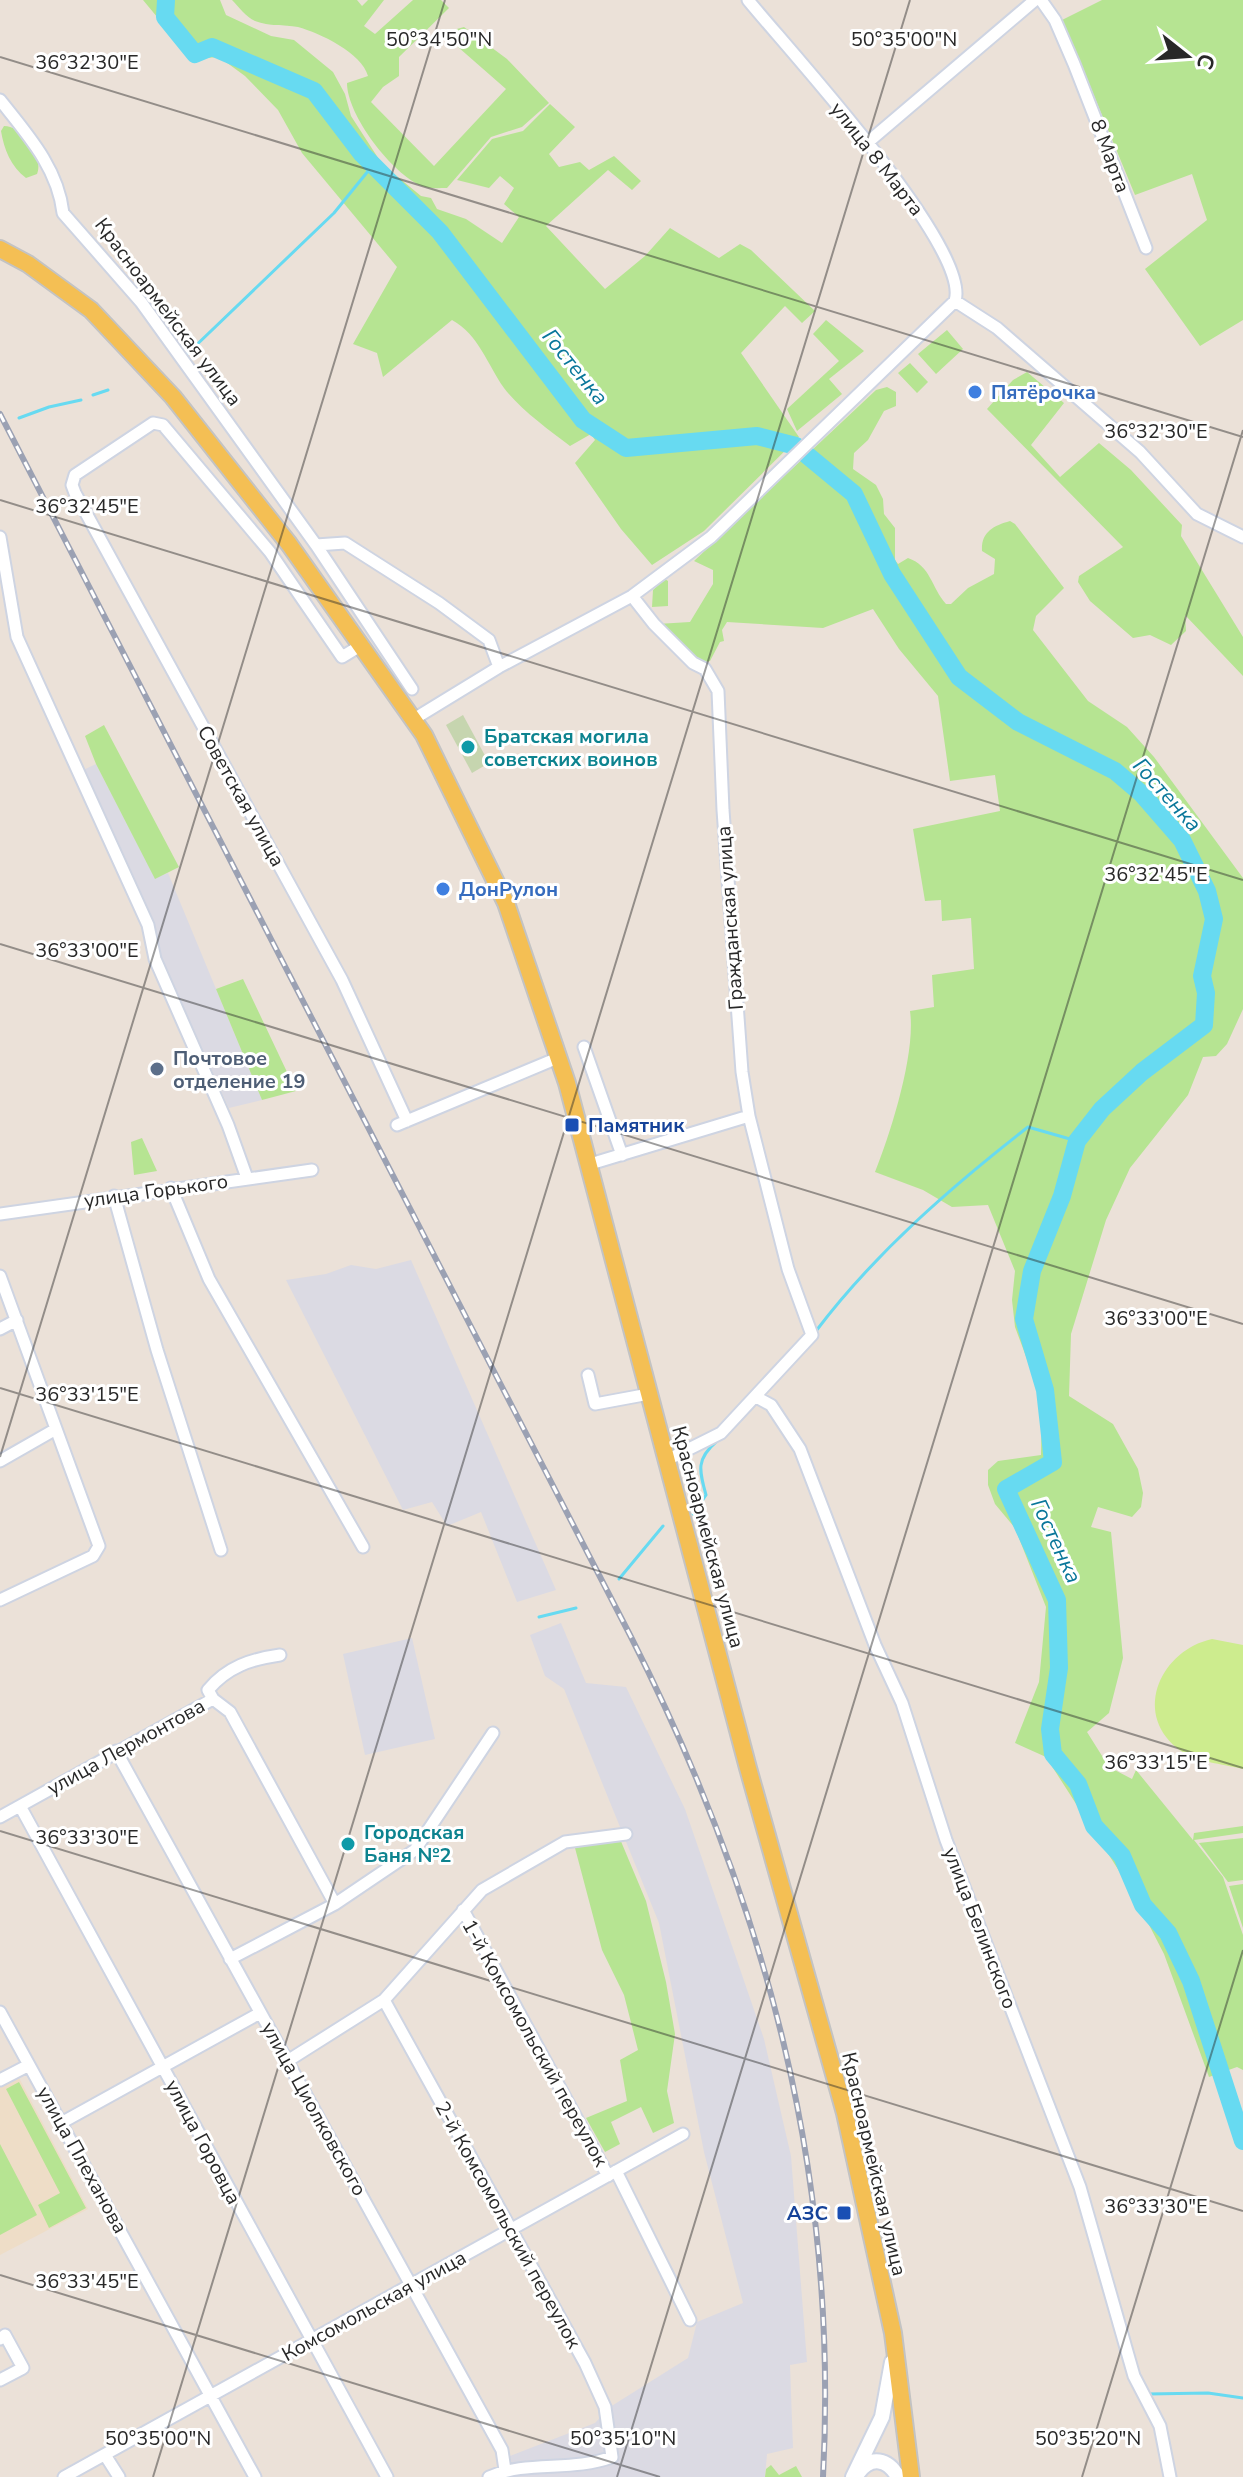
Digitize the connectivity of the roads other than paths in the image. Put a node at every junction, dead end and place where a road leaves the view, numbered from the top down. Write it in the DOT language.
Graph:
graph roads {
  1 [pos="748,0"];
  2 [pos="1038,0"];
  3 [pos="0,100"];
  4 [pos="867,143"];
  5 [pos="1146,248"];
  6 [pos="0,249"];
  7 [pos="0,256"];
  8 [pos="955,301"];
  9 [pos="124,345"];
  10 [pos="0,537"];
  11 [pos="1243,537"];
  12 [pos="316,545"];
  13 [pos="3,559"];
  14 [pos="632,596"];
  15 [pos="360,646"];
  16 [pos="499,667"];
  17 [pos="412,689"];
  18 [pos="414,719"];
  19 [pos="584,1047"];
  20 [pos="560,1057"];
  21 [pos="749,1116"];
  22 [pos="622,1155"];
  23 [pos="587,1165"];
  24 [pos="312,1170"];
  25 [pos="247,1178"];
  26 [pos="171,1188"];
  27 [pos="114,1196"];
  28 [pos="0,1214"];
  29 [pos="0,1276"];
  30 [pos="17,1320"];
  31 [pos="0,1329"];
  32 [pos="588,1375"];
  33 [pos="649,1394"];
  34 [pos="756,1397"];
  35 [pos="56,1429"];
  36 [pos="667,1460"];
  37 [pos="0,1461"];
  38 [pos="363,1547"];
  39 [pos="221,1550"];
  40 [pos="0,1600"];
  41 [pos="280,1655"];
  42 [pos="213,1699"];
  43 [pos="493,1733"];
  44 [pos="116,1751"];
  45 [pos="20,1806"];
  46 [pos="0,1817"];
  47 [pos="626,1834"];
  48 [pos="335,1904"];
  49 [pos="463,1910"];
  50 [pos="230,1959"];
  51 [pos="384,2000"];
  52 [pos="0,2012"];
  53 [pos="260,2013"];
  54 [pos="289,2060"];
  55 [pos="29,2065"];
  56 [pos="163,2067"];
  57 [pos="0,2080"];
  58 [pos="61,2123"];
  59 [pos="683,2134"];
  60 [pos="612,2174"];
  61 [pos="510,2231"];
  62 [pos="410,2287"];
  63 [pos="690,2320"];
  64 [pos="893,2333"];
  65 [pos="0,2339"];
  66 [pos="310,2340"];
  67 [pos="0,2380"];
  68 [pos="212,2396"];
  69 [pos="105,2455"];
  70 [pos="505,2470"];
  71 [pos="908,2476"];
  72 [pos="64,2477"];
  73 [pos="119,2477"];
  74 [pos="255,2477"];
  75 [pos="387,2477"];
  76 [pos="489,2477"];
  77 [pos="855,2477"];
  78 [pos="1170,2477"];
  1 -- 4 [label="street, улица 8 Марта"];
  2 -- 4 [label="street"];
  2 -- 5 [label="street, 8 Марта"];
  3 -- 12 [label="street, Красноармейская улица"];
  4 -- 8 [label="street, улица 8 Марта"];
  6 -- 9 [label="main road, Красноармейская улица"];
  7 -- 9 [label="main road, Красноармейская улица"];
  8 -- 11 [label="street"];
  8 -- 14 [label="street"];
  9 -- 15 [label="main road, Красноармейская улица"];
  10 -- 13 [label="street"];
  12 -- 16 [label="street"];
  12 -- 17 [label="street, Красноармейская улица"];
  13 -- 25 [label="street"];
  14 -- 16 [label="street"];
  14 -- 21 [label="street, Гражданская улица"];
  15 -- 18 [label="main road, Красноармейская улица"];
  15 -- 20 [label="street, Советская улица"];
  16 -- 18 [label="street"];
  18 -- 20 [label="main road, Красноармейская улица"];
  19 -- 22 [label="street"];
  20 -- 23 [label="main road, Красноармейская улица"];
  21 -- 22 [label="street"];
  21 -- 34 [label="street, Гражданская улица"];
  22 -- 23 [label="street"];
  23 -- 33 [label="main road, Красноармейская улица"];
  24 -- 25 [label="street, улица Горького"];
  25 -- 26 [label="street, улица Горького"];
  26 -- 27 [label="street, улица Горького"];
  26 -- 38 [label="street"];
  27 -- 28 [label="street, улица Горького"];
  27 -- 39 [label="street"];
  29 -- 30 [label="street"];
  30 -- 31 [label="street"];
  30 -- 35 [label="street"];
  32 -- 33 [label="street"];
  33 -- 36 [label="main road, Красноармейская улица"];
  34 -- 36 [label="street"];
  34 -- 78 [label="street, улица Белинского"];
  35 -- 37 [label="street"];
  35 -- 40 [label="street"];
  36 -- 64 [label="main road, Красноармейская улица"];
  41 -- 42 [label="street, улица Лермонтова"];
  42 -- 44 [label="street, улица Лермонтова"];
  42 -- 48 [label="street"];
  43 -- 48 [label="street"];
  44 -- 45 [label="street, улица Лермонтова"];
  44 -- 50 [label="street, улица Циолковского"];
  45 -- 46 [label="street, улица Лермонтова"];
  45 -- 56 [label="street, улица Горовца"];
  47 -- 49 [label="street"];
  48 -- 50 [label="street"];
  49 -- 51 [label="street"];
  49 -- 60 [label="street, 1-й Комсомольский переулок"];
  50 -- 53 [label="street, улица Циолковского"];
  51 -- 54 [label="street"];
  51 -- 61 [label="street, 2-й Комсомольский переулок"];
  52 -- 55 [label="street, улица Плеханова"];
  53 -- 54 [label="street, улица Циолковского"];
  53 -- 56 [label="street"];
  54 -- 62 [label="street, улица Циолковского"];
  55 -- 57 [label="street"];
  55 -- 58 [label="street, улица Плеханова"];
  56 -- 58 [label="street"];
  56 -- 66 [label="street, улица Горовца"];
  58 -- 68 [label="street, улица Плеханова"];
  59 -- 60 [label="street, Комсомольская улица"];
  60 -- 61 [label="street, Комсомольская улица"];
  60 -- 63 [label="street, 1-й Комсомольский переулок"];
  61 -- 62 [label="street, Комсомольская улица"];
  61 -- 70 [label="street, 2-й Комсомольский переулок"];
  62 -- 66 [label="street, Комсомольская улица"];
  62 -- 70 [label="street, улица Циолковского"];
  64 -- 71 [label="main road, Красноармейская улица"];
  64 -- 77 [label="main road"];
  65 -- 67 [label="street"];
  66 -- 68 [label="street, Комсомольская улица"];
  66 -- 75 [label="street, улица Горовца"];
  68 -- 69 [label="street, Комсомольская улица"];
  68 -- 74 [label="street, улица Плеханова"];
  69 -- 72 [label="street, Комсомольская улица"];
  69 -- 73 [label="street"];
  70 -- 76 [label="street"];
  71 -- 77 [label="main road"];
}
